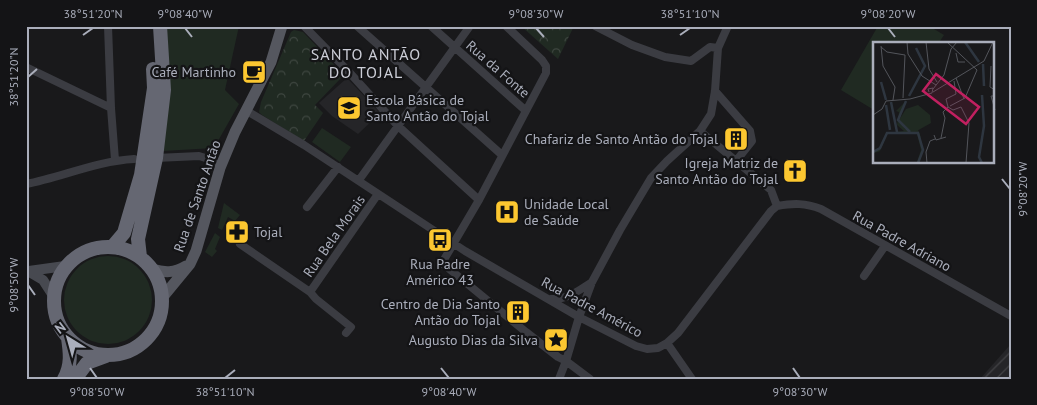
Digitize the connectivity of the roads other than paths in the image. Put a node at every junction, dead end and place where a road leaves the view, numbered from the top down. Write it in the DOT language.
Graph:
graph roads {
  1 [pos="108,26"];
  2 [pos="151,26"];
  3 [pos="160,26"];
  4 [pos="282,26"];
  5 [pos="304,26"];
  6 [pos="357,26"];
  7 [pos="431,26"];
  8 [pos="470,26"];
  9 [pos="506,26"];
  10 [pos="595,26"];
  11 [pos="727,27"];
  12 [pos="455,48"];
  13 [pos="718,48"];
  14 [pos="26,68"];
  15 [pos="426,87"];
  16 [pos="715,91"];
  17 [pos="111,108"];
  18 [pos="525,110"];
  19 [pos="247,111"];
  20 [pos="398,126"];
  21 [pos="700,131"];
  22 [pos="502,155"];
  23 [pos="156,158"];
  24 [pos="134,159"];
  25 [pos="115,160"];
  26 [pos="736,161"];
  27 [pos="338,167"];
  28 [pos="220,168"];
  29 [pos="359,180"];
  30 [pos="26,184"];
  31 [pos="378,194"];
  32 [pos="479,200"];
  33 [pos="777,206"];
  34 [pos="307,207"];
  35 [pos="240,244"];
  36 [pos="455,244"];
  37 [pos="113,246"];
  38 [pos="885,246"];
  39 [pos="140,257"];
  40 [pos="190,264"];
  41 [pos="65,266"];
  42 [pos="152,269"];
  43 [pos="28,270"];
  44 [pos="864,276"];
  45 [pos="592,282"];
  46 [pos="310,292"];
  47 [pos="574,294"];
  48 [pos="54,297"];
  49 [pos="162,298"];
  50 [pos="548,299"];
  51 [pos="570,311"];
  52 [pos="1011,316"];
  53 [pos="579,317"];
  54 [pos="346,333"];
  55 [pos="68,338"];
  56 [pos="668,343"];
  57 [pos="107,355"];
  58 [pos="566,361"];
  59 [pos="64,379"];
  60 [pos="75,379"];
  61 [pos="559,379"];
  62 [pos="590,379"];
  63 [pos="692,379"];
  1 -- 17 [label="street"];
  2 -- 37 [label="highway"];
  3 -- 23 [label="highway"];
  4 -- 19 [label="main road, Rua de Santo Antão"];
  5 -- 20 [label="street"];
  6 -- 15 [label="street"];
  7 -- 12 [label="street, Rua da Fonte"];
  8 -- 12 [label="street"];
  9 -- 18 [label="street"];
  10 -- 13 [label="street"];
  11 -- 13 [label="street"];
  12 -- 15 [label="street"];
  12 -- 18 [label="street, Rua da Fonte"];
  13 -- 16 [label="street"];
  14 -- 17 [label="street"];
  15 -- 20 [label="street"];
  15 -- 22 [label="street"];
  16 -- 21 [label="street"];
  16 -- 26 [label="street"];
  17 -- 25 [label="street"];
  18 -- 22 [label="street"];
  19 -- 27 [label="street, Rua Padre Américo"];
  19 -- 28 [label="main road, Rua de Santo Antão"];
  20 -- 29 [label="street"];
  20 -- 32 [label="street"];
  21 -- 26 [label="street"];
  21 -- 45 [label="street"];
  22 -- 32 [label="street"];
  23 -- 28 [label="street"];
  23 -- 39 [label="highway"];
  24 -- 25 [label="street"];
  25 -- 30 [label="street"];
  26 -- 33 [label="street"];
  27 -- 29 [label="street, Rua Padre Américo"];
  27 -- 34 [label="street"];
  28 -- 40 [label="main road, Rua de Santo Antão"];
  29 -- 31 [label="street, Rua Padre Américo"];
  31 -- 36 [label="street, Rua Padre Américo"];
  31 -- 46 [label="street, Rua Bela Morais"];
  32 -- 36 [label="street"];
  33 -- 38 [label="street, Rua Padre Adriano"];
  33 -- 56 [label="street"];
  35 -- 46 [label="street"];
  36 -- 50 [label="street, Rua Padre Américo"];
  36 -- 58 [label="street"];
  37 -- 39 [label="highway"];
  37 -- 41 [label="highway"];
  38 -- 44 [label="street"];
  38 -- 52 [label="street, Rua Padre Adriano"];
  39 -- 42 [label="highway"];
  40 -- 42 [label="main road"];
  40 -- 49 [label="main road, Rua de Santo Antão"];
  41 -- 43 [label="street"];
  41 -- 48 [label="highway"];
  42 -- 49 [label="highway"];
  43 -- 48 [label="street"];
  45 -- 47 [label="street"];
  45 -- 53 [label="street"];
  46 -- 54 [label="street"];
  47 -- 50 [label="street"];
  47 -- 51 [label="street"];
  48 -- 55 [label="highway"];
  49 -- 57 [label="highway"];
  50 -- 51 [label="street, Rua Padre Américo"];
  51 -- 53 [label="street, Rua Padre Américo"];
  53 -- 56 [label="street, Rua Padre Américo"];
  53 -- 58 [label="street"];
  55 -- 57 [label="highway"];
  55 -- 59 [label="highway"];
  56 -- 63 [label="street"];
  57 -- 60 [label="highway"];
  58 -- 61 [label="street"];
  58 -- 62 [label="street"];
}
